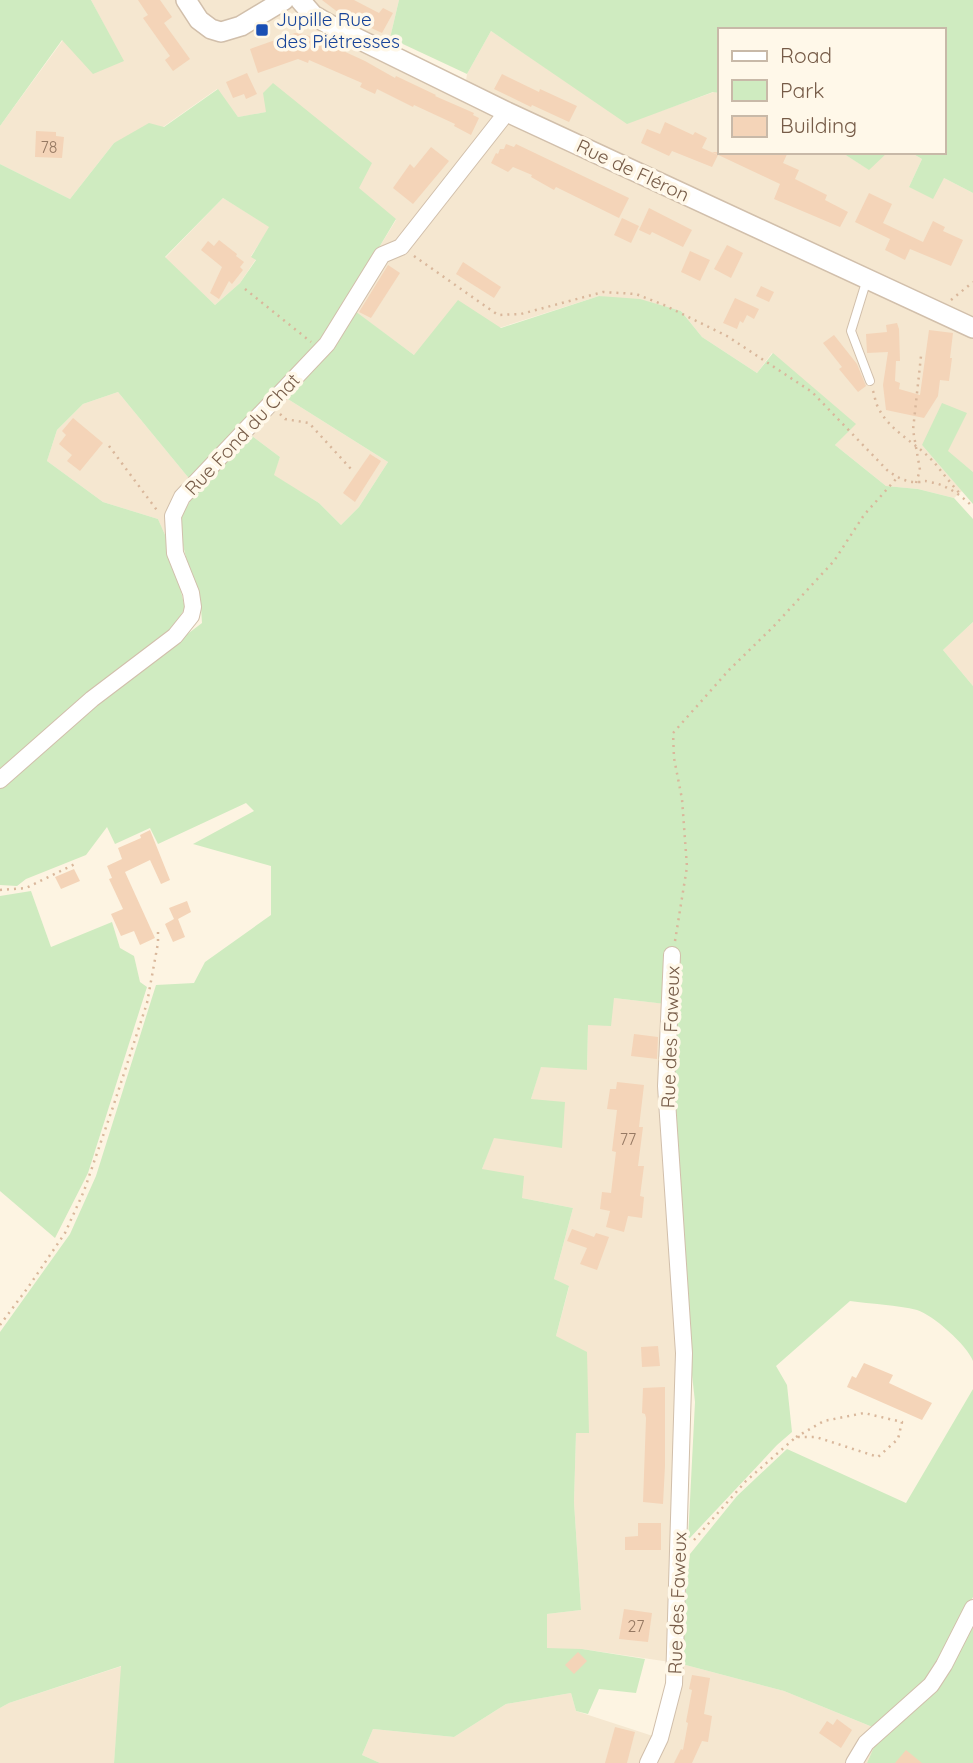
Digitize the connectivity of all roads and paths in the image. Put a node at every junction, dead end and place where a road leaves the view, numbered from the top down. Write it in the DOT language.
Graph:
graph roads {
  1 [pos="186,0"];
  2 [pos="284,0"];
  3 [pos="300,0"];
  4 [pos="507,112"];
  5 [pos="401,247"];
  6 [pos="867,279"];
  7 [pos="973,282"];
  8 [pos="245,289"];
  9 [pos="943,314"];
  10 [pos="973,328"];
  11 [pos="321,351"];
  12 [pos="921,356"];
  13 [pos="870,381"];
  14 [pos="270,405"];
  15 [pos="108,446"];
  16 [pos="916,446"];
  17 [pos="352,469"];
  18 [pos="898,478"];
  19 [pos="916,483"];
  20 [pos="964,498"];
  21 [pos="973,507"];
  22 [pos="174,533"];
  23 [pos="0,780"];
  24 [pos="77,863"];
  25 [pos="0,890"];
  26 [pos="158,928"];
  27 [pos="672,955"];
  28 [pos="0,1325"];
  29 [pos="796,1437"];
  30 [pos="678,1558"];
  31 [pos="973,1608"];
  32 [pos="648,1763"];
  33 [pos="854,1763"];
  1 -- 2 [label="street"];
  3 -- 4 [label="street, Rue de Fléron"];
  4 -- 5 [label="street, Rue Fond du Chat"];
  4 -- 6 [label="street, Rue de Fléron"];
  5 -- 11 [label="street, Rue Fond du Chat"];
  5 -- 18 [label="path"];
  6 -- 9 [label="street, Rue de Fléron"];
  6 -- 13 [label="lane"];
  7 -- 9 [label="path"];
  8 -- 11 [label="path"];
  9 -- 10 [label="street, Rue de Fléron"];
  11 -- 14 [label="street, Rue Fond du Chat"];
  12 -- 16 [label="path"];
  13 -- 16 [label="path"];
  14 -- 17 [label="path"];
  14 -- 22 [label="street, Rue Fond du Chat"];
  15 -- 22 [label="path"];
  16 -- 19 [label="path"];
  16 -- 20 [label="path"];
  18 -- 19 [label="path"];
  18 -- 27 [label="path, Rue des Faweux"];
  19 -- 20 [label="path"];
  20 -- 21 [label="path"];
  22 -- 23 [label="street, Rue Fond du Chat"];
  24 -- 25 [label="path"];
  26 -- 28 [label="path"];
  27 -- 30 [label="street, Rue des Faweux"];
  29 -- 29 [label="path"];
  29 -- 30 [label="path"];
  30 -- 32 [label="street, Rue des Faweux"];
  31 -- 33 [label="street"];
}
